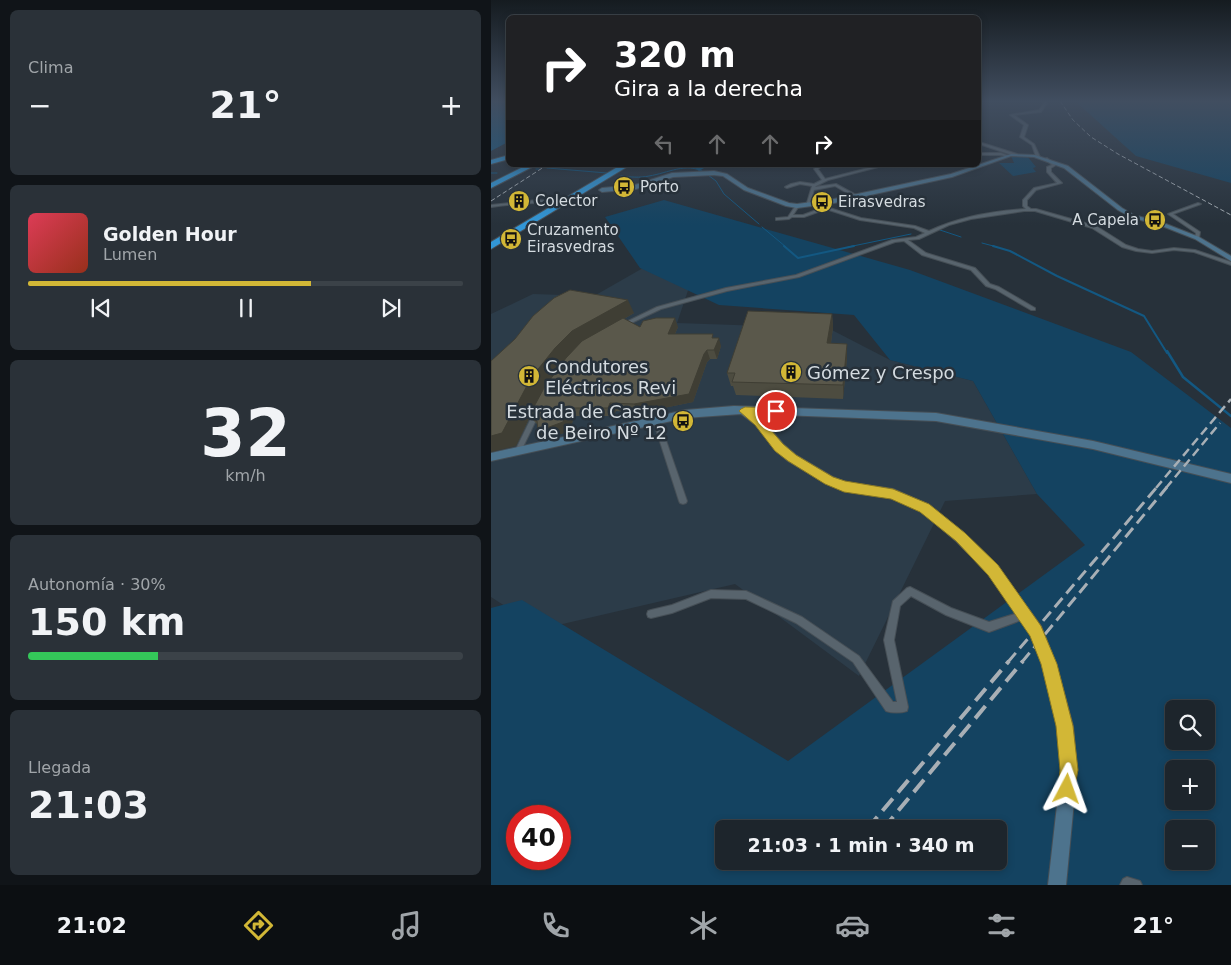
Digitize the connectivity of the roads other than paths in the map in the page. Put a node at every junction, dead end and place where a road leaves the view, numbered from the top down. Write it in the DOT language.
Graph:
graph roads {
  1 [pos="1029,142"];
  2 [pos="981,144"];
  3 [pos="981,154"];
  4 [pos="1016,155"];
  5 [pos="1007,156"];
  6 [pos="1038,157"];
  7 [pos="506,158"];
  8 [pos="1047,159"];
  9 [pos="491,162"];
  10 [pos="981,165"];
  11 [pos="517,167"];
  12 [pos="529,167"];
  13 [pos="623,167"];
  14 [pos="818,167"];
  15 [pos="877,167"];
  16 [pos="975,167"];
  17 [pos="491,178"];
  18 [pos="824,180"];
  19 [pos="491,186"];
  20 [pos="593,187"];
  21 [pos="787,187"];
  22 [pos="813,187"];
  23 [pos="602,190"];
  24 [pos="855,196"];
  25 [pos="574,198"];
  26 [pos="564,204"];
  27 [pos="814,204"];
  28 [pos="1199,204"];
  29 [pos="807,205"];
  30 [pos="491,206"];
  31 [pos="797,206"];
  32 [pos="825,208"];
  33 [pos="1030,210"];
  34 [pos="791,216"];
  35 [pos="777,219"];
  36 [pos="930,233"];
  37 [pos="1197,238"];
  38 [pos="905,240"];
  39 [pos="491,246"];
  40 [pos="1231,259"];
  41 [pos="1231,264"];
  42 [pos="1033,309"];
  43 [pos="613,329"];
  44 [pos="542,402"];
  45 [pos="745,411"];
  46 [pos="656,420"];
  47 [pos="518,451"];
  48 [pos="491,457"];
  49 [pos="1231,479"];
  50 [pos="683,501"];
  51 [pos="651,614"];
  52 [pos="1025,615"];
  53 [pos="1057,885"];
  54 [pos="1125,885"];
  55 [pos="1136,885"];
  1 -- 6 [label="street"];
  2 -- 4 [label="street"];
  3 -- 5 [label="street"];
  4 -- 5 [label="street"];
  4 -- 6 [label="street"];
  5 -- 10 [label="street"];
  6 -- 8 [label="street"];
  7 -- 9 [label="highway"];
  8 -- 33 [label="street"];
  8 -- 37 [label="street"];
  11 -- 17 [label="highway"];
  12 -- 19 [label="highway"];
  13 -- 20 [label="highway"];
  14 -- 18 [label="street"];
  15 -- 18 [label="street"];
  16 -- 24 [label="street"];
  18 -- 22 [label="street"];
  20 -- 23 [label="highway"];
  20 -- 25 [label="highway"];
  21 -- 22 [label="street"];
  22 -- 24 [label="street"];
  22 -- 29 [label="street"];
  23 -- 25 [label="highway"];
  23 -- 31 [label="street"];
  24 -- 27 [label="street"];
  25 -- 26 [label="highway"];
  26 -- 30 [label="street"];
  26 -- 39 [label="highway"];
  27 -- 29 [label="street"];
  27 -- 32 [label="street"];
  28 -- 37 [label="street"];
  29 -- 31 [label="street"];
  31 -- 34 [label="street"];
  32 -- 34 [label="street"];
  32 -- 36 [label="street"];
  33 -- 36 [label="street"];
  33 -- 41 [label="street"];
  34 -- 35 [label="street"];
  36 -- 38 [label="street"];
  37 -- 40 [label="street"];
  38 -- 42 [label="street"];
  38 -- 43 [label="street"];
  44 -- 47 [label="street"];
  45 -- 46 [label="street"];
  45 -- 49 [label="street"];
  45 -- 52 [label="street"];
  46 -- 47 [label="street"];
  46 -- 50 [label="street"];
  47 -- 48 [label="street"];
  51 -- 52 [label="street"];
  52 -- 53 [label="street"];
  54 -- 55 [label="street"];
}
